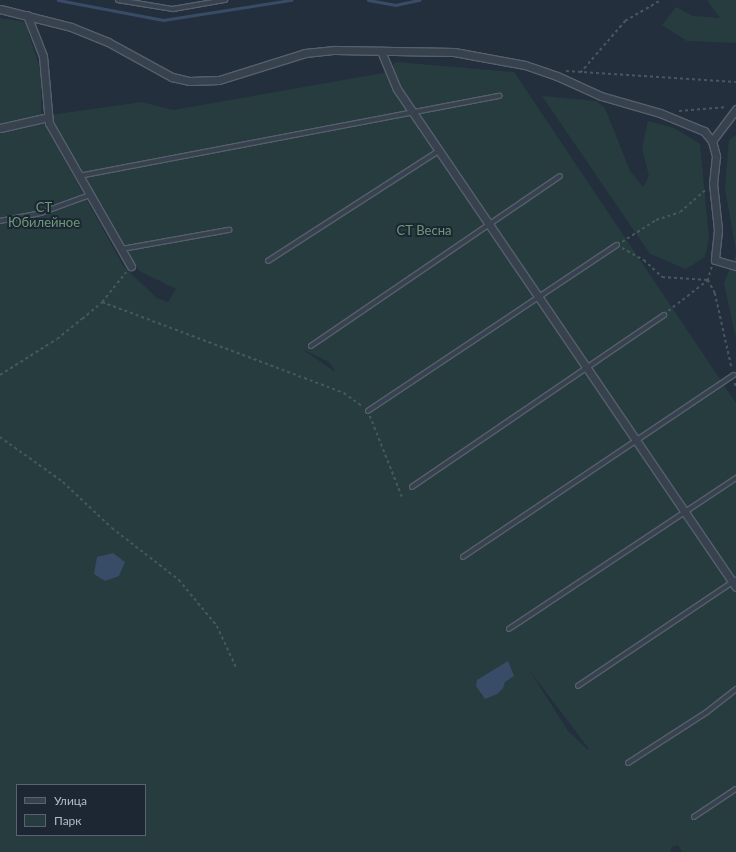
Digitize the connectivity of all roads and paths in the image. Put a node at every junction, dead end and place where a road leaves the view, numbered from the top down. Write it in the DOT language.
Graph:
graph roads {
  1 [pos="118,0"];
  2 [pos="225,0"];
  3 [pos="661,0"];
  4 [pos="0,9"];
  5 [pos="27,15"];
  6 [pos="381,51"];
  7 [pos="564,70"];
  8 [pos="580,73"];
  9 [pos="736,82"];
  10 [pos="499,96"];
  11 [pos="733,108"];
  12 [pos="674,112"];
  13 [pos="414,114"];
  14 [pos="48,117"];
  15 [pos="0,128"];
  16 [pos="712,141"];
  17 [pos="439,151"];
  18 [pos="79,176"];
  19 [pos="560,176"];
  20 [pos="713,183"];
  21 [pos="90,195"];
  22 [pos="0,221"];
  23 [pos="490,225"];
  24 [pos="229,230"];
  25 [pos="617,245"];
  26 [pos="122,249"];
  27 [pos="715,260"];
  28 [pos="268,261"];
  29 [pos="131,266"];
  30 [pos="736,266"];
  31 [pos="708,280"];
  32 [pos="539,296"];
  33 [pos="102,302"];
  34 [pos="664,314"];
  35 [pos="311,346"];
  36 [pos="587,368"];
  37 [pos="0,375"];
  38 [pos="734,375"];
  39 [pos="736,388"];
  40 [pos="368,411"];
  41 [pos="0,437"];
  42 [pos="636,439"];
  43 [pos="736,478"];
  44 [pos="412,486"];
  45 [pos="403,499"];
  46 [pos="684,511"];
  47 [pos="463,557"];
  48 [pos="735,583"];
  49 [pos="509,628"];
  50 [pos="236,667"];
  51 [pos="578,686"];
  52 [pos="736,689"];
  53 [pos="628,763"];
  54 [pos="736,789"];
  55 [pos="694,817"];
  1 -- 2 [label="lane"];
  3 -- 8 [label="path"];
  4 -- 5 [label="street"];
  5 -- 6 [label="street"];
  5 -- 14 [label="street"];
  6 -- 13 [label="street"];
  6 -- 16 [label="street"];
  7 -- 8 [label="path"];
  8 -- 9 [label="path"];
  10 -- 13 [label="lane"];
  11 -- 12 [label="path"];
  11 -- 16 [label="street"];
  13 -- 17 [label="street"];
  13 -- 18 [label="lane"];
  14 -- 15 [label="street"];
  14 -- 18 [label="street"];
  16 -- 20 [label="street"];
  17 -- 23 [label="street"];
  17 -- 28 [label="lane"];
  18 -- 21 [label="street"];
  19 -- 23 [label="lane"];
  20 -- 25 [label="path"];
  20 -- 27 [label="street"];
  21 -- 22 [label="lane"];
  21 -- 26 [label="street"];
  23 -- 32 [label="street"];
  23 -- 35 [label="lane"];
  24 -- 26 [label="lane"];
  25 -- 31 [label="path"];
  25 -- 32 [label="lane"];
  26 -- 29 [label="street"];
  27 -- 30 [label="street"];
  27 -- 31 [label="path"];
  29 -- 33 [label="path"];
  31 -- 34 [label="path"];
  31 -- 38 [label="path"];
  32 -- 36 [label="street"];
  32 -- 40 [label="lane"];
  33 -- 37 [label="path"];
  33 -- 40 [label="path"];
  34 -- 36 [label="lane"];
  36 -- 42 [label="street"];
  36 -- 44 [label="lane"];
  38 -- 39 [label="path"];
  38 -- 42 [label="lane"];
  40 -- 45 [label="path"];
  41 -- 50 [label="path"];
  42 -- 46 [label="street"];
  42 -- 47 [label="lane"];
  43 -- 46 [label="lane"];
  46 -- 48 [label="street"];
  46 -- 49 [label="lane"];
  48 -- 51 [label="lane"];
  52 -- 53 [label="lane"];
  54 -- 55 [label="lane"];
}
